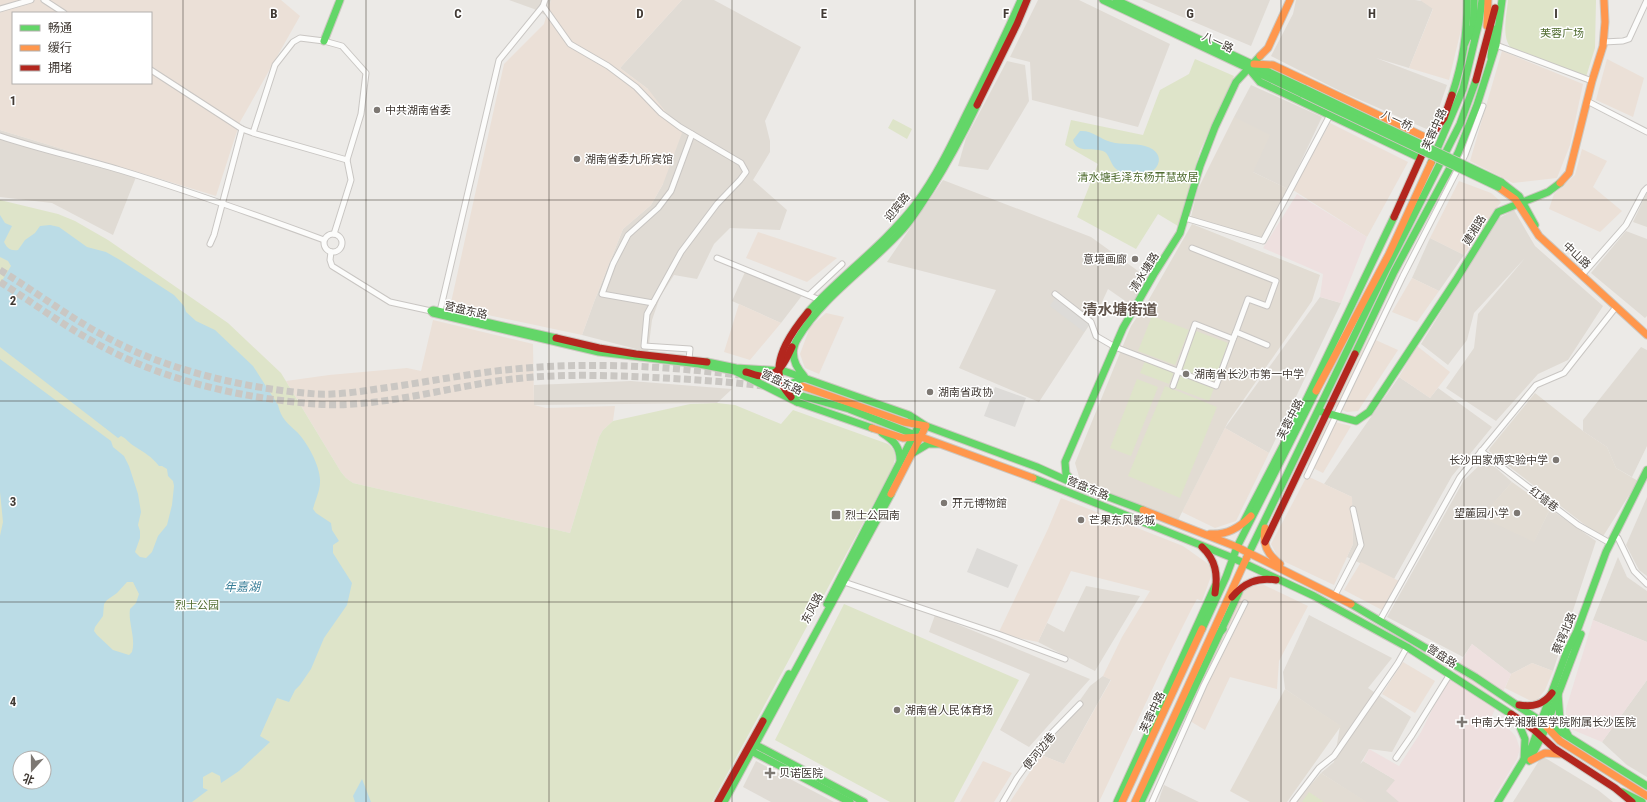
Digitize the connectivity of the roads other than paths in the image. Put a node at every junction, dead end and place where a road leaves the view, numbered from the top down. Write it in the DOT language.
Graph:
graph roads {
  1 [pos="31,0"];
  2 [pos="44,0"];
  3 [pos="340,0"];
  4 [pos="545,0"];
  5 [pos="1021,0"];
  6 [pos="1027,0"];
  7 [pos="1103,0"];
  8 [pos="1116,0"];
  9 [pos="1290,0"];
  10 [pos="1467,0"];
  11 [pos="1482,0"];
  12 [pos="1488,0"];
  13 [pos="1502,0"];
  14 [pos="1604,0"];
  15 [pos="1647,0"];
  16 [pos="1474,3"];
  17 [pos="1495,4"];
  18 [pos="543,6"];
  19 [pos="0,9"];
  20 [pos="62,12"];
  21 [pos="1472,26"];
  22 [pos="324,41"];
  23 [pos="1604,42"];
  24 [pos="1465,43"];
  25 [pos="1473,45"];
  26 [pos="1485,45"];
  27 [pos="1496,45"];
  28 [pos="1491,57"];
  29 [pos="1250,66"];
  30 [pos="152,71"];
  31 [pos="1592,81"];
  32 [pos="1304,92"];
  33 [pos="1587,101"];
  34 [pos="1483,106"];
  35 [pos="1330,115"];
  36 [pos="242,129"];
  37 [pos="1647,132"];
  38 [pos="253,133"];
  39 [pos="692,134"];
  40 [pos="0,136"];
  41 [pos="1429,139"];
  42 [pos="1420,158"];
  43 [pos="347,160"];
  44 [pos="1500,184"];
  45 [pos="1647,188"];
  46 [pos="1521,202"];
  47 [pos="221,203"];
  48 [pos="1185,218"];
  49 [pos="334,234"];
  50 [pos="324,240"];
  51 [pos="210,244"];
  52 [pos="1192,248"];
  53 [pos="331,252"];
  54 [pos="718,258"];
  55 [pos="842,264"];
  56 [pos="1583,274"];
  57 [pos="1055,294"];
  58 [pos="809,295"];
  59 [pos="820,300"];
  60 [pos="653,303"];
  61 [pos="1616,307"];
  62 [pos="431,311"];
  63 [pos="440,311"];
  64 [pos="1647,330"];
  65 [pos="1236,332"];
  66 [pos="1647,335"];
  67 [pos="797,339"];
  68 [pos="1233,339"];
  69 [pos="1267,345"];
  70 [pos="1115,346"];
  71 [pos="781,357"];
  72 [pos="689,359"];
  73 [pos="758,370"];
  74 [pos="778,370"];
  75 [pos="736,371"];
  76 [pos="1178,371"];
  77 [pos="806,378"];
  78 [pos="802,386"];
  79 [pos="1173,386"];
  80 [pos="798,399"];
  81 [pos="1319,410"];
  82 [pos="1326,414"];
  83 [pos="1336,416"];
  84 [pos="922,424"];
  85 [pos="875,429"];
  86 [pos="916,436"];
  87 [pos="940,444"];
  88 [pos="1481,451"];
  89 [pos="911,456"];
  90 [pos="900,462"];
  91 [pos="1647,470"];
  92 [pos="1307,476"];
  93 [pos="1647,480"];
  94 [pos="1078,485"];
  95 [pos="1353,509"];
  96 [pos="1256,511"];
  97 [pos="1268,517"];
  98 [pos="1243,524"];
  99 [pos="1200,532"];
  100 [pos="1618,538"];
  101 [pos="1193,542"];
  102 [pos="1264,544"];
  103 [pos="1610,544"];
  104 [pos="1237,547"];
  105 [pos="1249,553"];
  106 [pos="1233,558"];
  107 [pos="1245,563"];
  108 [pos="1295,576"];
  109 [pos="844,582"];
  110 [pos="1217,582"];
  111 [pos="1290,584"];
  112 [pos="1647,584"];
  113 [pos="1240,587"];
  114 [pos="1335,596"];
  115 [pos="1245,603"];
  116 [pos="1212,606"];
  117 [pos="1222,611"];
  118 [pos="1380,620"];
  119 [pos="1223,629"];
  120 [pos="1406,647"];
  121 [pos="1204,650"];
  122 [pos="1065,659"];
  123 [pos="1450,674"];
  124 [pos="1555,693"];
  125 [pos="1515,703"];
  126 [pos="1080,704"];
  127 [pos="1512,715"];
  128 [pos="1545,724"];
  129 [pos="1539,735"];
  130 [pos="1573,739"];
  131 [pos="754,748"];
  132 [pos="1564,755"];
  133 [pos="1396,758"];
  134 [pos="1528,760"];
  135 [pos="1647,786"];
  136 [pos="1615,788"];
  137 [pos="1647,796"];
  138 [pos="840,800"];
  139 [pos="718,802"];
  140 [pos="724,802"];
  141 [pos="850,802"];
  142 [pos="864,802"];
  143 [pos="1003,802"];
  144 [pos="1117,802"];
  145 [pos="1122,802"];
  146 [pos="1134,802"];
  147 [pos="1142,802"];
  148 [pos="1152,802"];
  149 [pos="1293,802"];
  150 [pos="1498,802"];
  151 [pos="1503,802"];
  152 [pos="1632,802"];
  153 [pos="1642,802"];
  1 -- 19 [label="street"];
  2 -- 20 [label="street"];
  3 -- 22 [label="main road"];
  4 -- 18 [label="street"];
  5 -- 59 [label="main road, 迎宾路"];
  6 -- 67 [label="main road, 迎宾路"];
  7 -- 29 [label="main road, 八一路"];
  8 -- 29 [label="main road, 八一路"];
  9 -- 29 [label="main road, 清水塘路"];
  10 -- 24 [label="main road"];
  11 -- 25 [label="main road, 芙蓉中路"];
  12 -- 26 [label="main road"];
  13 -- 27 [label="main road"];
  14 -- 23 [label="main road, 建湘路"];
  15 -- 23 [label="street"];
  16 -- 21 [label="main road"];
  17 -- 26 [label="main road"];
  17 -- 28 [label="main road"];
  18 -- 39 [label="street"];
  18 -- 63 [label="street"];
  21 -- 24 [label="main road"];
  21 -- 25 [label="main road"];
  22 -- 38 [label="street"];
  22 -- 43 [label="street"];
  23 -- 31 [label="main road, 建湘路"];
  24 -- 41 [label="main road"];
  25 -- 96 [label="main road, 芙蓉中路"];
  26 -- 81 [label="main road, 芙蓉中路"];
  27 -- 28 [label="main road"];
  27 -- 31 [label="street"];
  28 -- 82 [label="main road"];
  29 -- 32 [label="main road, 八一路"];
  29 -- 35 [label="main road"];
  29 -- 41 [label="main road"];
  29 -- 48 [label="main road, 清水塘路"];
  30 -- 36 [label="street"];
  31 -- 33 [label="main road, 建湘路"];
  32 -- 44 [label="main road, 八一桥, bridge"];
  33 -- 37 [label="street"];
  33 -- 46 [label="main road, 建湘路"];
  34 -- 83 [label="street"];
  35 -- 42 [label="main road"];
  35 -- 48 [label="street"];
  36 -- 38 [label="street"];
  36 -- 47 [label="street"];
  38 -- 43 [label="street"];
  39 -- 60 [label="street"];
  39 -- 60 [label="street"];
  40 -- 47 [label="street"];
  41 -- 42 [label="main road"];
  42 -- 98 [label="main road"];
  43 -- 49 [label="street"];
  44 -- 46 [label="main road, 中山路"];
  45 -- 56 [label="street"];
  46 -- 56 [label="main road, 中山路"];
  46 -- 83 [label="main road, 建湘路"];
  47 -- 50 [label="street"];
  47 -- 51 [label="street"];
  48 -- 70 [label="main road, 清水塘路"];
  49 -- 50 [label="street"];
  49 -- 53 [label="street"];
  50 -- 53 [label="street"];
  52 -- 65 [label="street"];
  53 -- 62 [label="street"];
  54 -- 58 [label="street"];
  55 -- 58 [label="street"];
  56 -- 61 [label="main road, 中山路"];
  56 -- 64 [label="main road, 中山路"];
  57 -- 70 [label="street"];
  58 -- 59 [label="street"];
  59 -- 71 [label="main road, 迎宾路"];
  60 -- 72 [label="street"];
  61 -- 66 [label="main road, 中山路"];
  61 -- 88 [label="street"];
  62 -- 63 [label="main road, 营盘东路"];
  62 -- 75 [label="main road, 营盘东路"];
  63 -- 72 [label="main road, 营盘东路"];
  65 -- 68 [label="street"];
  65 -- 69 [label="street"];
  67 -- 74 [label="main road"];
  67 -- 77 [label="main road, 迎宾路"];
  68 -- 76 [label="street"];
  68 -- 76 [label="street"];
  70 -- 76 [label="street"];
  70 -- 94 [label="main road, 清水塘路"];
  71 -- 73 [label="main road"];
  71 -- 74 [label="main road, 迎宾路"];
  72 -- 73 [label="main road, 营盘东路"];
  73 -- 74 [label="main road, 营盘东路"];
  74 -- 75 [label="main road"];
  74 -- 77 [label="main road, 营盘东路"];
  74 -- 80 [label="main road"];
  75 -- 80 [label="main road, 营盘东路"];
  76 -- 79 [label="street"];
  77 -- 80 [label="main road"];
  77 -- 84 [label="main road, 营盘东路"];
  78 -- 84 [label="main road, 营盘东路"];
  80 -- 85 [label="main road, 营盘东路"];
  80 -- 86 [label="main road, 营盘东路"];
  81 -- 82 [label="main road, 建湘路"];
  81 -- 97 [label="main road, 芙蓉中路"];
  82 -- 83 [label="main road, 建湘路"];
  82 -- 102 [label="main road"];
  83 -- 92 [label="street"];
  84 -- 86 [label="main road, 东风路"];
  84 -- 94 [label="main road, 营盘东路"];
  85 -- 86 [label="main road, 营盘东路"];
  85 -- 90 [label="main road"];
  86 -- 87 [label="main road, 营盘东路"];
  86 -- 89 [label="main road, 东风路"];
  86 -- 90 [label="main road, 东风路"];
  87 -- 89 [label="main road"];
  87 -- 101 [label="main road, 营盘东路"];
  88 -- 103 [label="street, 红墙巷"];
  88 -- 118 [label="street"];
  89 -- 109 [label="main road, 东风路"];
  90 -- 139 [label="main road, 东风路"];
  91 -- 103 [label="main road, 蔡锷北路"];
  93 -- 100 [label="main road, 蔡锷北路"];
  94 -- 99 [label="main road, 营盘东路"];
  95 -- 114 [label="street"];
  96 -- 98 [label="main road"];
  96 -- 104 [label="main road, 芙蓉中路"];
  97 -- 102 [label="main road"];
  97 -- 105 [label="main road, 芙蓉中路"];
  98 -- 99 [label="main road"];
  99 -- 104 [label="main road, 营盘东路"];
  100 -- 112 [label="street"];
  100 -- 124 [label="main road, 蔡锷北路"];
  101 -- 106 [label="main road, 营盘东路"];
  101 -- 110 [label="main road"];
  102 -- 108 [label="main road"];
  103 -- 124 [label="main road, 蔡锷北路"];
  104 -- 105 [label="main road, 营盘东路"];
  104 -- 106 [label="main road, 芙蓉中路"];
  105 -- 107 [label="main road, 芙蓉中路"];
  105 -- 108 [label="main road, 营盘路"];
  106 -- 107 [label="main road, 营盘东路"];
  106 -- 116 [label="main road, 芙蓉中路"];
  107 -- 111 [label="main road, 营盘路"];
  107 -- 117 [label="main road, 芙蓉中路"];
  108 -- 114 [label="main road, 营盘路"];
  109 -- 122 [label="street"];
  109 -- 131 [label="main road, 东风路"];
  110 -- 116 [label="main road"];
  110 -- 144 [label="main road, 芙蓉中路"];
  111 -- 113 [label="main road"];
  111 -- 120 [label="main road, 营盘路"];
  113 -- 117 [label="main road"];
  113 -- 119 [label="main road"];
  114 -- 118 [label="main road, 营盘路"];
  115 -- 148 [label="street"];
  116 -- 145 [label="main road, 芙蓉中路"];
  117 -- 121 [label="main road, 芙蓉中路"];
  118 -- 125 [label="main road, 营盘路"];
  119 -- 121 [label="main road"];
  119 -- 147 [label="main road"];
  120 -- 123 [label="main road, 营盘路"];
  120 -- 149 [label="street"];
  121 -- 146 [label="main road, 芙蓉中路"];
  123 -- 127 [label="main road, 营盘路"];
  123 -- 133 [label="street"];
  124 -- 125 [label="main road"];
  124 -- 128 [label="main road, 蔡锷北路"];
  124 -- 130 [label="main road"];
  125 -- 128 [label="main road, 营盘路"];
  126 -- 143 [label="street, 便河边巷"];
  127 -- 129 [label="main road, 营盘路"];
  127 -- 134 [label="main road"];
  128 -- 129 [label="main road, 蔡锷北路"];
  128 -- 130 [label="main road, 营盘路"];
  128 -- 137 [label="main road, 营盘路"];
  129 -- 132 [label="main road, 营盘路"];
  129 -- 134 [label="main road, 蔡锷北路"];
  130 -- 135 [label="main road, 营盘路"];
  131 -- 138 [label="main road"];
  131 -- 140 [label="main road, 东风路"];
  131 -- 142 [label="main road"];
  132 -- 134 [label="main road"];
  132 -- 136 [label="main road, 营盘路"];
  134 -- 150 [label="main road, 蔡锷北路"];
  134 -- 151 [label="main road, 蔡锷北路"];
  136 -- 152 [label="main road, 营盘路"];
  136 -- 153 [label="main road, 营盘路"];
  138 -- 141 [label="main road"];
}
